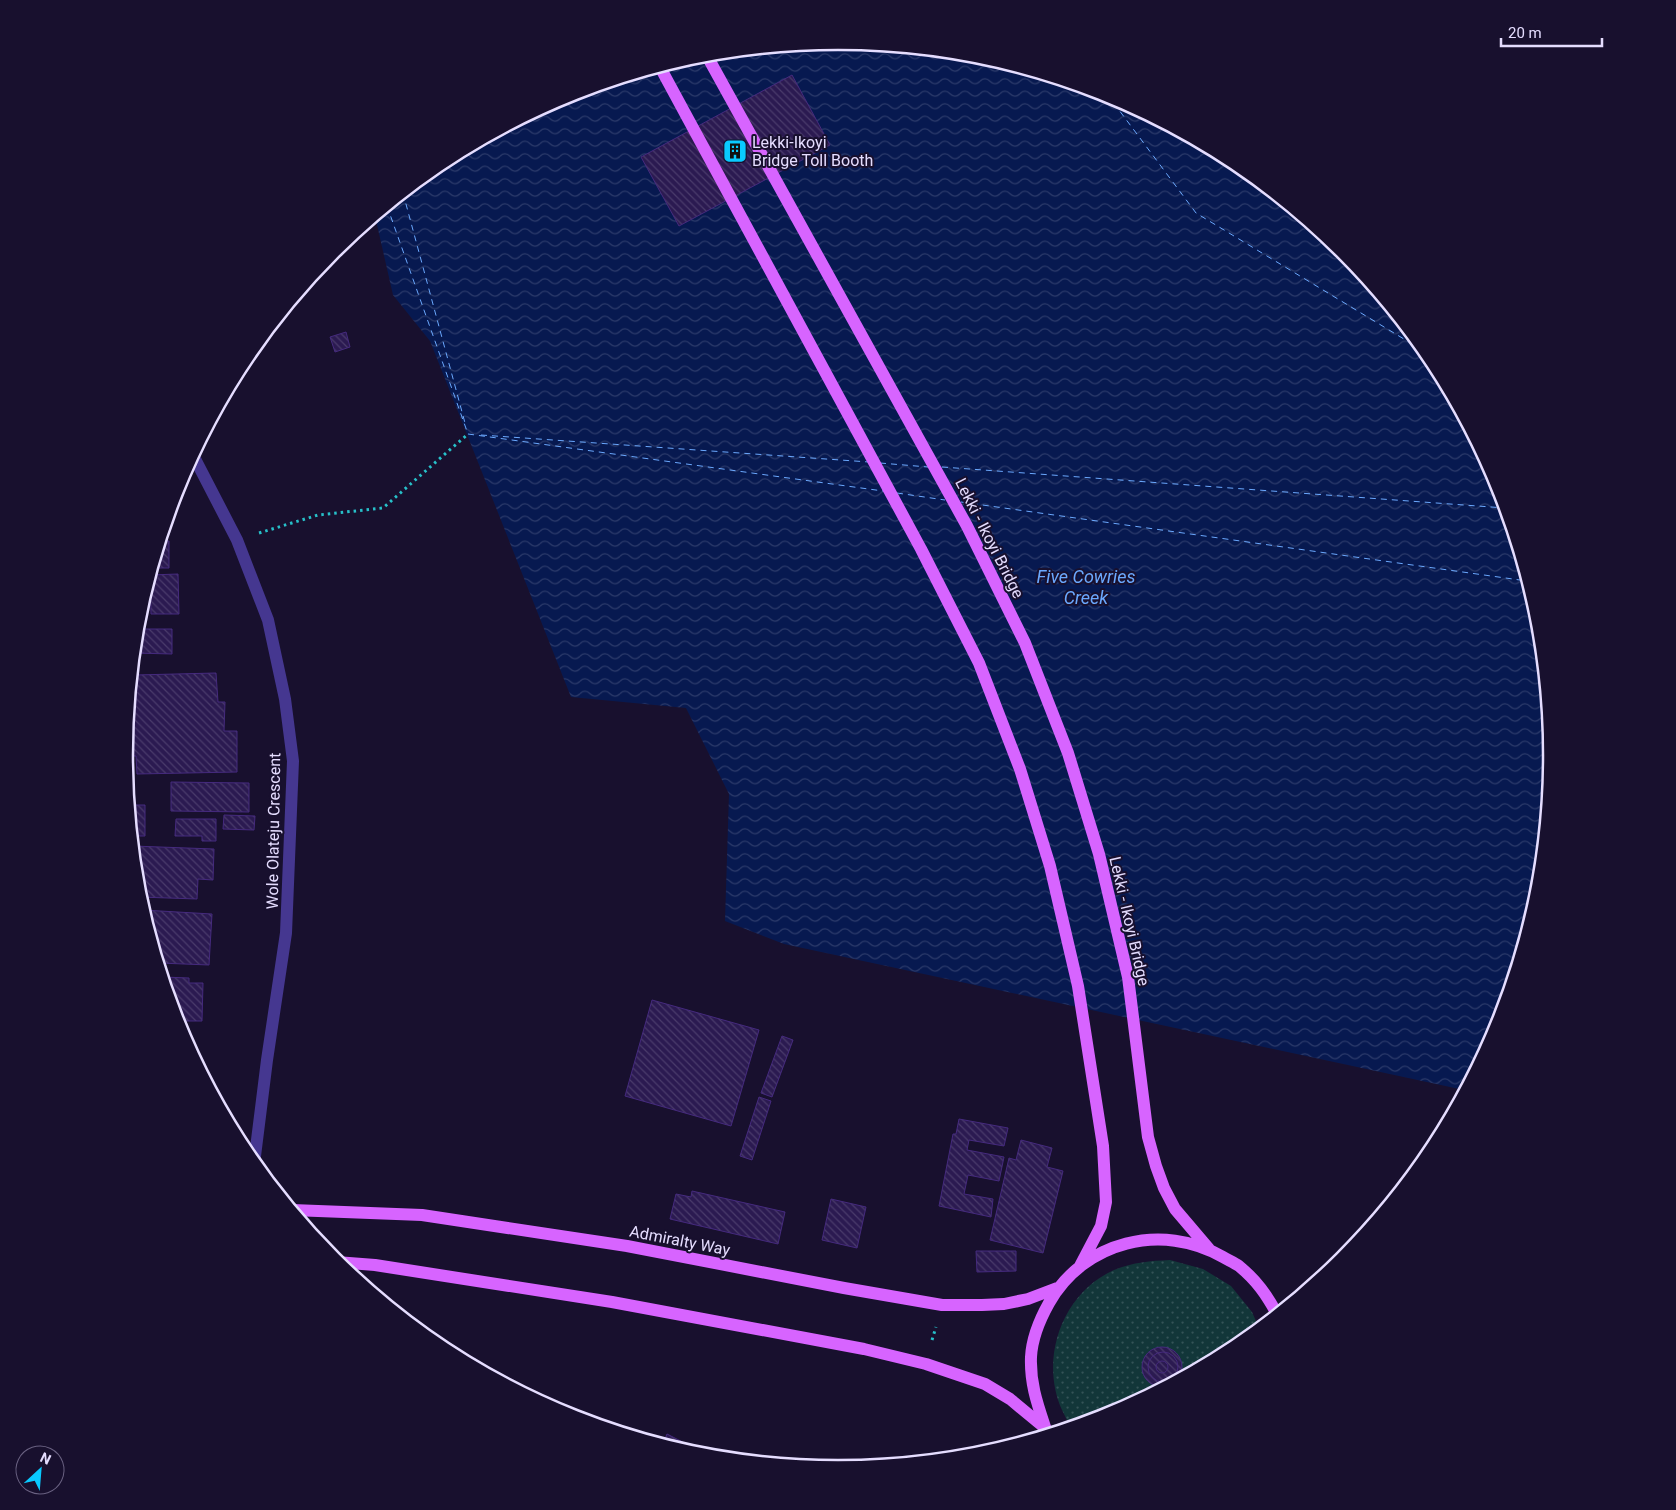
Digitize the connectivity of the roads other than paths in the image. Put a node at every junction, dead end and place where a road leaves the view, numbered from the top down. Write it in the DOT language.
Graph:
graph roads {
  1 [pos="711,62"];
  2 [pos="663,72"];
  3 [pos="197,463"];
  4 [pos="256,1152"];
  5 [pos="300,1210"];
  6 [pos="1209,1249"];
  7 [pos="349,1263"];
  8 [pos="1080,1266"];
  9 [pos="1057,1288"];
  10 [pos="1273,1309"];
  11 [pos="1046,1428"];
  12 [pos="1045,1429"];
  1 -- 6 [label="main road, Lekki - Ikoyi Bridge"];
  2 -- 8 [label="main road"];
  3 -- 4 [label="street, Wole Olateju Crescent"];
  5 -- 9 [label="main road, Admiralty Way"];
  6 -- 8 [label="main road"];
  6 -- 10 [label="main road"];
  7 -- 12 [label="main road"];
  8 -- 9 [label="main road"];
  9 -- 11 [label="main road"];
}
